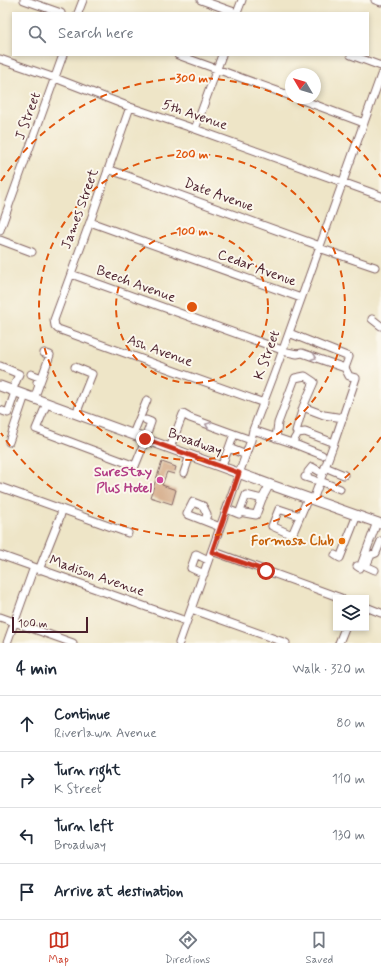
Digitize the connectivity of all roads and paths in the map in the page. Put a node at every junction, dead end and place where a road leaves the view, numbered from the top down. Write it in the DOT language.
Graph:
graph roads {
  1 [pos="24,0"];
  2 [pos="83,0"];
  3 [pos="201,0"];
  4 [pos="242,0"];
  5 [pos="375,0"];
  6 [pos="381,2"];
  7 [pos="58,12"];
  8 [pos="78,12"];
  9 [pos="234,12"];
  10 [pos="237,12"];
  11 [pos="64,56"];
  12 [pos="181,56"];
  13 [pos="222,56"];
  14 [pos="354,56"];
  15 [pos="0,59"];
  16 [pos="381,66"];
  17 [pos="217,69"];
  18 [pos="381,75"];
  19 [pos="55,78"];
  20 [pos="285,94"];
  21 [pos="313,104"];
  22 [pos="130,107"];
  23 [pos="364,123"];
  24 [pos="195,129"];
  25 [pos="108,169"];
  26 [pos="343,182"];
  27 [pos="381,196"];
  28 [pos="90,222"];
  29 [pos="0,229"];
  30 [pos="0,240"];
  31 [pos="320,247"];
  32 [pos="32,252"];
  33 [pos="375,267"];
  34 [pos="71,274"];
  35 [pos="301,298"];
  36 [pos="372,318"];
  37 [pos="55,319"];
  38 [pos="381,326"];
  39 [pos="289,333"];
  40 [pos="282,350"];
  41 [pos="44,353"];
  42 [pos="0,366"];
  43 [pos="75,367"];
  44 [pos="345,368"];
  45 [pos="31,374"];
  46 [pos="0,387"];
  47 [pos="14,391"];
  48 [pos="30,397"];
  49 [pos="147,400"];
  50 [pos="264,402"];
  51 [pos="47,403"];
  52 [pos="303,407"];
  53 [pos="0,410"];
  54 [pos="76,414"];
  55 [pos="343,418"];
  56 [pos="146,420"];
  57 [pos="253,430"];
  58 [pos="298,433"];
  59 [pos="133,434"];
  60 [pos="234,434"];
  61 [pos="276,438"];
  62 [pos="146,439"];
  63 [pos="251,440"];
  64 [pos="9,442"];
  65 [pos="292,443"];
  66 [pos="334,443"];
  67 [pos="170,448"];
  68 [pos="229,448"];
  69 [pos="190,455"];
  70 [pos="246,455"];
  71 [pos="322,455"];
  72 [pos="221,467"];
  73 [pos="322,469"];
  74 [pos="184,473"];
  75 [pos="239,473"];
  76 [pos="344,475"];
  77 [pos="317,480"];
  78 [pos="270,484"];
  79 [pos="0,487"];
  80 [pos="340,489"];
  81 [pos="262,499"];
  82 [pos="310,499"];
  83 [pos="227,509"];
  84 [pos="62,510"];
  85 [pos="240,512"];
  86 [pos="357,515"];
  87 [pos="300,516"];
  88 [pos="205,521"];
  89 [pos="379,523"];
  90 [pos="220,527"];
  91 [pos="128,533"];
  92 [pos="381,541"];
  93 [pos="212,552"];
  94 [pos="0,555"];
  95 [pos="335,555"];
  96 [pos="208,560"];
  97 [pos="357,566"];
  98 [pos="37,568"];
  99 [pos="375,570"];
  100 [pos="204,574"];
  101 [pos="333,595"];
  102 [pos="369,608"];
  103 [pos="191,610"];
  104 [pos="381,613"];
  105 [pos="0,617"];
  106 [pos="186,621"];
  107 [pos="14,622"];
  108 [pos="344,631"];
  109 [pos="7,643"];
  110 [pos="73,643"];
  111 [pos="179,643"];
  112 [pos="286,643"];
  113 [pos="340,643"];
  1 -- 7 [label="street"];
  2 -- 8 [label="street"];
  3 -- 9 [label="street"];
  4 -- 10 [label="street"];
  5 -- 6 [label="street"];
  11 -- 19 [label="street, J Street"];
  12 -- 17 [label="street"];
  13 -- 17 [label="street"];
  14 -- 16 [label="street"];
  15 -- 19 [label="street, 5th Avenue"];
  17 -- 20 [label="street"];
  17 -- 24 [label="street"];
  18 -- 23 [label="street, K Street"];
  19 -- 22 [label="street, 5th Avenue"];
  19 -- 29 [label="street, J Street"];
  21 -- 23 [label="street"];
  22 -- 24 [label="street, 5th Avenue"];
  22 -- 25 [label="street, James Street"];
  23 -- 26 [label="street, K Street"];
  24 -- 26 [label="street, 5th Avenue"];
  25 -- 28 [label="street, James Street"];
  25 -- 31 [label="street, Date Avenue"];
  26 -- 27 [label="street, 5th Avenue"];
  26 -- 31 [label="street, K Street"];
  28 -- 34 [label="street, James Street"];
  28 -- 35 [label="street, Cedar Avenue"];
  30 -- 32 [label="street"];
  31 -- 33 [label="street, Date Avenue"];
  31 -- 35 [label="street, K Street"];
  34 -- 37 [label="street, James Street"];
  34 -- 40 [label="street, Beech Avenue"];
  35 -- 39 [label="street, K Street"];
  36 -- 38 [label="street"];
  37 -- 50 [label="street, Ash Avenue"];
  39 -- 40 [label="street, K Street"];
  39 -- 44 [label="street"];
  40 -- 44 [label="street, Beech Avenue, one-way"];
  40 -- 50 [label="street, K Street"];
  41 -- 48 [label="street"];
  42 -- 47 [label="street"];
  43 -- 54 [label="street"];
  44 -- 55 [label="street"];
  45 -- 48 [label="street"];
  46 -- 47 [label="main road, Broadway"];
  47 -- 48 [label="main road, Broadway"];
  47 -- 53 [label="street"];
  48 -- 51 [label="main road, Broadway"];
  48 -- 64 [label="street"];
  49 -- 59 [label="street"];
  50 -- 57 [label="street, K Street"];
  51 -- 54 [label="main road, Broadway"];
  51 -- 62 [label="street"];
  52 -- 55 [label="street"];
  52 -- 58 [label="street"];
  52 -- 61 [label="street"];
  54 -- 59 [label="main road, Broadway"];
  55 -- 66 [label="street"];
  56 -- 62 [label="street"];
  57 -- 61 [label="street"];
  57 -- 63 [label="street, K Street"];
  58 -- 65 [label="street"];
  58 -- 66 [label="street"];
  59 -- 62 [label="main road, Broadway"];
  60 -- 63 [label="street"];
  60 -- 67 [label="street, one-way"];
  60 -- 68 [label="street"];
  61 -- 65 [label="street"];
  62 -- 67 [label="main road, Broadway"];
  63 -- 70 [label="street, K Street"];
  65 -- 71 [label="street"];
  66 -- 73 [label="street"];
  67 -- 69 [label="main road, Broadway"];
  68 -- 70 [label="street"];
  68 -- 72 [label="street"];
  69 -- 72 [label="main road, Broadway"];
  69 -- 74 [label="street"];
  70 -- 75 [label="street, K Street"];
  72 -- 75 [label="main road, Broadway"];
  73 -- 76 [label="street"];
  73 -- 77 [label="street"];
  73 -- 77 [label="street"];
  75 -- 78 [label="main road, Broadway"];
  75 -- 83 [label="street, K Street"];
  77 -- 80 [label="street"];
  77 -- 82 [label="street"];
  78 -- 81 [label="street"];
  78 -- 82 [label="main road, Broadway"];
  79 -- 84 [label="street"];
  81 -- 85 [label="street"];
  81 -- 85 [label="street"];
  82 -- 86 [label="main road, Broadway"];
  82 -- 87 [label="street"];
  83 -- 85 [label="street"];
  83 -- 90 [label="street, K Street"];
  84 -- 91 [label="street"];
  84 -- 98 [label="street"];
  86 -- 89 [label="main road, Broadway"];
  86 -- 95 [label="street"];
  88 -- 90 [label="street"];
  89 -- 97 [label="street"];
  90 -- 93 [label="street, K Street"];
  92 -- 99 [label="street"];
  93 -- 96 [label="street, K Street"];
  93 -- 101 [label="street"];
  94 -- 98 [label="street, Madison Avenue"];
  96 -- 100 [label="street, K Street"];
  96 -- 100 [label="street"];
  98 -- 106 [label="street, Madison Avenue"];
  98 -- 107 [label="street"];
  100 -- 103 [label="street, K Street"];
  102 -- 104 [label="street"];
  103 -- 106 [label="street, K Street"];
  103 -- 112 [label="street"];
  105 -- 107 [label="street"];
  106 -- 111 [label="street, K Street"];
  107 -- 109 [label="street"];
  107 -- 110 [label="street"];
  108 -- 113 [label="street"];
}
